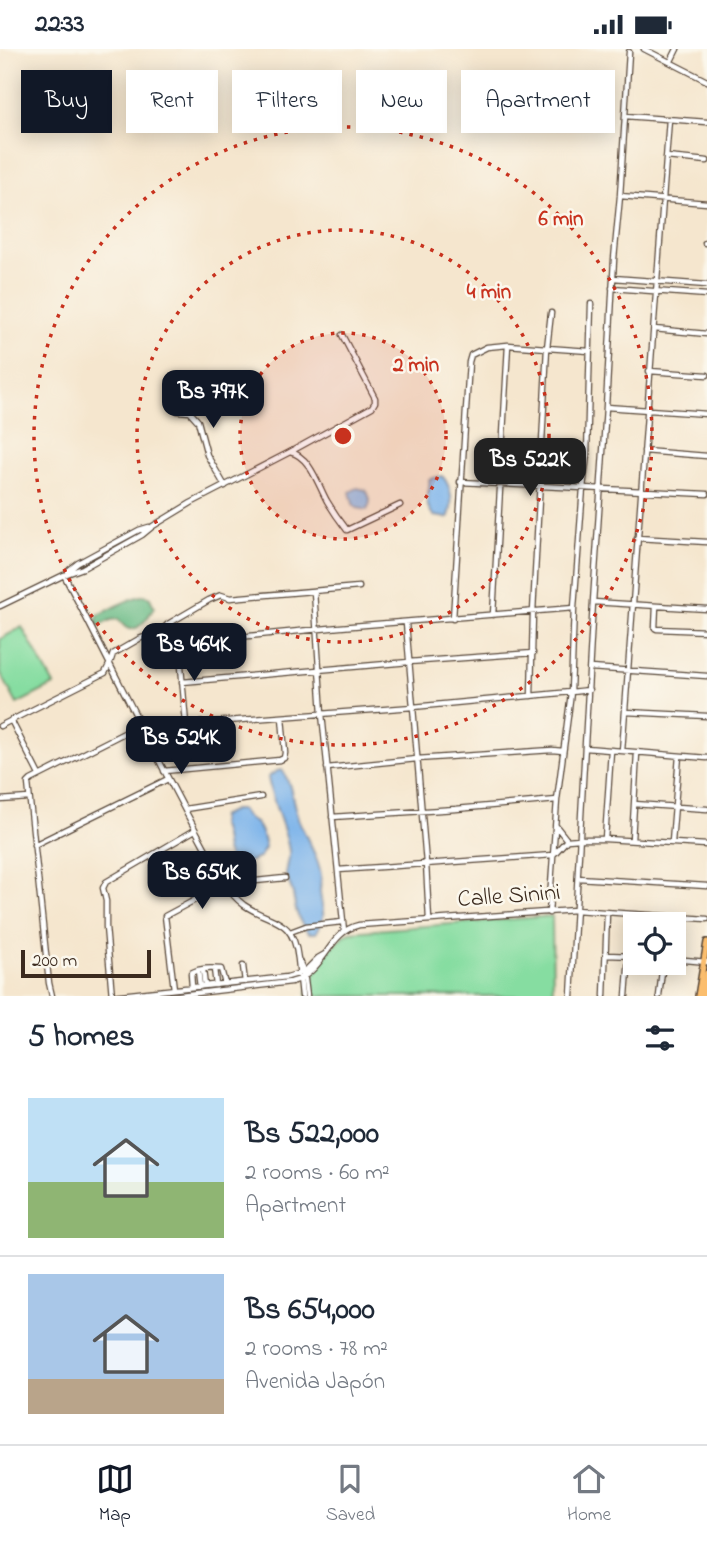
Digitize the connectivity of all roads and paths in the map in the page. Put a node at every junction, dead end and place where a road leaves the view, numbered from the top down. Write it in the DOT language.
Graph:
graph roads {
  1 [pos="643,49"];
  2 [pos="677,49"];
  3 [pos="629,52"];
  4 [pos="671,61"];
  5 [pos="707,80"];
  6 [pos="625,116"];
  7 [pos="669,118"];
  8 [pos="707,122"];
  9 [pos="666,157"];
  10 [pos="707,161"];
  11 [pos="620,196"];
  12 [pos="663,200"];
  13 [pos="707,203"];
  14 [pos="613,278"];
  15 [pos="657,281"];
  16 [pos="707,285"];
  17 [pos="612,288"];
  18 [pos="656,292"];
  19 [pos="707,295"];
  20 [pos="591,304"];
  21 [pos="551,313"];
  22 [pos="653,329"];
  23 [pos="707,334"];
  24 [pos="342,335"];
  25 [pos="508,345"];
  26 [pos="547,348"];
  27 [pos="589,351"];
  28 [pos="649,371"];
  29 [pos="707,375"];
  30 [pos="606,407"];
  31 [pos="178,411"];
  32 [pos="646,411"];
  33 [pos="707,414"];
  34 [pos="643,451"];
  35 [pos="290,452"];
  36 [pos="707,456"];
  37 [pos="460,482"];
  38 [pos="500,483"];
  39 [pos="225,486"];
  40 [pos="540,486"];
  41 [pos="583,488"];
  42 [pos="601,488"];
  43 [pos="642,490"];
  44 [pos="707,494"];
  45 [pos="400,505"];
  46 [pos="637,538"];
  47 [pos="707,542"];
  48 [pos="64,575"];
  49 [pos="359,587"];
  50 [pos="314,591"];
  51 [pos="593,602"];
  52 [pos="632,604"];
  53 [pos="0,606"];
  54 [pos="656,606"];
  55 [pos="574,608"];
  56 [pos="707,609"];
  57 [pos="533,612"];
  58 [pos="493,615"];
  59 [pos="453,619"];
  60 [pos="406,623"];
  61 [pos="168,624"];
  62 [pos="316,630"];
  63 [pos="707,631"];
  64 [pos="179,643"];
  65 [pos="533,653"];
  66 [pos="409,662"];
  67 [pos="110,663"];
  68 [pos="590,668"];
  69 [pos="318,670"];
  70 [pos="628,671"];
  71 [pos="707,676"];
  72 [pos="182,682"];
  73 [pos="589,690"];
  74 [pos="571,692"];
  75 [pos="531,696"];
  76 [pos="413,707"];
  77 [pos="626,712"];
  78 [pos="322,714"];
  79 [pos="707,716"];
  80 [pos="282,717"];
  81 [pos="11,720"];
  82 [pos="186,724"];
  83 [pos="140,725"];
  84 [pos="0,726"];
  85 [pos="147,739"];
  86 [pos="586,748"];
  87 [pos="563,751"];
  88 [pos="611,751"];
  89 [pos="622,751"];
  90 [pos="637,753"];
  91 [pos="679,756"];
  92 [pos="707,758"];
  93 [pos="417,759"];
  94 [pos="327,768"];
  95 [pos="164,771"];
  96 [pos="39,775"];
  97 [pos="168,779"];
  98 [pos="261,797"];
  99 [pos="29,798"];
  100 [pos="0,800"];
  101 [pos="557,800"];
  102 [pos="634,804"];
  103 [pos="675,807"];
  104 [pos="185,809"];
  105 [pos="707,809"];
  106 [pos="422,811"];
  107 [pos="332,817"];
  108 [pos="555,825"];
  109 [pos="195,830"];
  110 [pos="580,839"];
  111 [pos="605,839"];
  112 [pos="632,840"];
  113 [pos="568,841"];
  114 [pos="672,842"];
  115 [pos="34,845"];
  116 [pos="707,845"];
  117 [pos="553,855"];
  118 [pos="426,863"];
  119 [pos="338,870"];
  120 [pos="578,878"];
  121 [pos="285,879"];
  122 [pos="225,884"];
  123 [pos="707,886"];
  124 [pos="574,910"];
  125 [pos="549,913"];
  126 [pos="607,913"];
  127 [pos="623,914"];
  128 [pos="707,919"];
  129 [pos="429,920"];
  130 [pos="686,920"];
  131 [pos="342,922"];
  132 [pos="344,931"];
  133 [pos="290,932"];
  134 [pos="707,942"];
  135 [pos="606,955"];
  136 [pos="623,956"];
  137 [pos="686,960"];
  138 [pos="706,962"];
  139 [pos="243,966"];
  140 [pos="214,969"];
  141 [pos="201,970"];
  142 [pos="707,973"];
  143 [pos="628,975"];
  144 [pos="662,975"];
  145 [pos="302,976"];
  146 [pos="244,982"];
  147 [pos="225,984"];
  148 [pos="216,985"];
  149 [pos="202,986"];
  150 [pos="191,988"];
  151 [pos="237,988"];
  152 [pos="173,994"];
  153 [pos="52,996"];
  154 [pos="112,996"];
  155 [pos="237,996"];
  156 [pos="305,996"];
  157 [pos="571,996"];
  158 [pos="604,996"];
  159 [pos="626,996"];
  160 [pos="659,996"];
  161 [pos="701,996"];
  1 -- 4 [label="street"];
  2 -- 4 [label="street"];
  3 -- 6 [label="street"];
  4 -- 5 [label="street"];
  6 -- 7 [label="street"];
  6 -- 11 [label="street"];
  7 -- 8 [label="street"];
  7 -- 9 [label="street"];
  9 -- 10 [label="street"];
  9 -- 12 [label="street"];
  11 -- 12 [label="street"];
  11 -- 14 [label="street"];
  12 -- 13 [label="street"];
  12 -- 15 [label="street"];
  14 -- 15 [label="street"];
  14 -- 17 [label="street"];
  15 -- 16 [label="street"];
  15 -- 18 [label="street"];
  17 -- 18 [label="street"];
  17 -- 30 [label="street"];
  18 -- 19 [label="street"];
  18 -- 22 [label="street"];
  20 -- 27 [label="street"];
  21 -- 26 [label="street"];
  22 -- 23 [label="street"];
  22 -- 28 [label="street"];
  24 -- 35 [label="street"];
  25 -- 26 [label="street"];
  25 -- 37 [label="street"];
  25 -- 38 [label="street"];
  26 -- 27 [label="street"];
  26 -- 40 [label="street"];
  27 -- 41 [label="street"];
  28 -- 29 [label="street"];
  28 -- 32 [label="street"];
  30 -- 32 [label="street"];
  30 -- 42 [label="street"];
  31 -- 39 [label="street"];
  32 -- 33 [label="street"];
  32 -- 34 [label="street"];
  34 -- 36 [label="street"];
  34 -- 43 [label="street"];
  35 -- 39 [label="street"];
  35 -- 45 [label="street"];
  37 -- 38 [label="street"];
  37 -- 59 [label="street"];
  38 -- 40 [label="street"];
  38 -- 58 [label="street"];
  39 -- 48 [label="street"];
  40 -- 41 [label="street"];
  40 -- 57 [label="street"];
  41 -- 42 [label="street"];
  41 -- 55 [label="street"];
  42 -- 43 [label="street"];
  42 -- 51 [label="street"];
  43 -- 44 [label="street"];
  43 -- 46 [label="street"];
  46 -- 47 [label="street"];
  46 -- 52 [label="street"];
  48 -- 53 [label="street"];
  48 -- 67 [label="street"];
  49 -- 50 [label="street"];
  50 -- 61 [label="street"];
  50 -- 62 [label="street"];
  51 -- 52 [label="street"];
  51 -- 68 [label="street"];
  52 -- 54 [label="street"];
  52 -- 70 [label="street"];
  54 -- 56 [label="street"];
  54 -- 63 [label="street"];
  55 -- 57 [label="street"];
  55 -- 74 [label="street"];
  57 -- 58 [label="street"];
  57 -- 65 [label="street"];
  58 -- 59 [label="street"];
  59 -- 60 [label="street"];
  60 -- 62 [label="street"];
  60 -- 66 [label="street"];
  61 -- 64 [label="street"];
  61 -- 67 [label="street"];
  62 -- 64 [label="street"];
  62 -- 69 [label="street"];
  64 -- 72 [label="street"];
  65 -- 66 [label="street"];
  65 -- 75 [label="street"];
  66 -- 69 [label="street"];
  66 -- 76 [label="street"];
  67 -- 81 [label="street"];
  67 -- 83 [label="street"];
  68 -- 70 [label="street"];
  68 -- 73 [label="street"];
  69 -- 72 [label="street"];
  69 -- 78 [label="street"];
  70 -- 71 [label="street"];
  70 -- 77 [label="street"];
  72 -- 82 [label="street"];
  73 -- 74 [label="street"];
  73 -- 86 [label="street"];
  74 -- 75 [label="street"];
  74 -- 87 [label="street"];
  75 -- 76 [label="street"];
  76 -- 78 [label="street"];
  76 -- 93 [label="street"];
  77 -- 79 [label="street"];
  77 -- 89 [label="street"];
  78 -- 80 [label="street"];
  78 -- 94 [label="street"];
  80 -- 82 [label="street"];
  80 -- 95 [label="street"];
  81 -- 84 [label="street"];
  81 -- 96 [label="street"];
  82 -- 85 [label="street"];
  83 -- 85 [label="street"];
  83 -- 96 [label="street"];
  85 -- 95 [label="street"];
  86 -- 88 [label="street"];
  86 -- 110 [label="street"];
  87 -- 93 [label="street"];
  87 -- 101 [label="street"];
  88 -- 89 [label="street"];
  88 -- 111 [label="street"];
  89 -- 90 [label="street"];
  90 -- 91 [label="street"];
  90 -- 102 [label="street"];
  91 -- 92 [label="street"];
  91 -- 103 [label="street"];
  93 -- 94 [label="street"];
  93 -- 106 [label="street"];
  94 -- 107 [label="street"];
  95 -- 97 [label="street"];
  96 -- 99 [label="street"];
  97 -- 104 [label="street"];
  97 -- 115 [label="street"];
  98 -- 104 [label="street"];
  99 -- 100 [label="street"];
  99 -- 115 [label="street"];
  101 -- 106 [label="street"];
  101 -- 108 [label="street"];
  102 -- 103 [label="street"];
  102 -- 112 [label="street"];
  103 -- 105 [label="street"];
  103 -- 114 [label="street"];
  104 -- 109 [label="street"];
  106 -- 107 [label="street"];
  106 -- 118 [label="street"];
  107 -- 119 [label="street"];
  108 -- 113 [label="street"];
  108 -- 117 [label="street"];
  109 -- 122 [label="street"];
  109 -- 154 [label="street"];
  110 -- 111 [label="street"];
  110 -- 113 [label="street"];
  110 -- 120 [label="street"];
  111 -- 112 [label="street"];
  112 -- 114 [label="street"];
  113 -- 117 [label="street"];
  114 -- 116 [label="street"];
  115 -- 153 [label="street"];
  117 -- 118 [label="street"];
  117 -- 125 [label="street"];
  118 -- 119 [label="street"];
  118 -- 129 [label="street"];
  119 -- 131 [label="street"];
  120 -- 123 [label="street"];
  120 -- 124 [label="street"];
  121 -- 122 [label="street"];
  122 -- 133 [label="street"];
  122 -- 152 [label="street"];
  124 -- 125 [label="street, Calle Sinini"];
  124 -- 126 [label="street, Calle Sinini"];
  124 -- 157 [label="street"];
  125 -- 129 [label="street, Calle Sinini"];
  126 -- 127 [label="street, Calle Sinini"];
  126 -- 135 [label="street"];
  128 -- 130 [label="street, Calle Sinini"];
  129 -- 132 [label="street, Calle Sinini"];
  131 -- 132 [label="street"];
  131 -- 133 [label="street"];
  132 -- 145 [label="street"];
  133 -- 145 [label="street"];
  134 -- 138 [label="main road"];
  135 -- 136 [label="street"];
  135 -- 158 [label="street"];
  137 -- 138 [label="street"];
  138 -- 161 [label="main road"];
  139 -- 146 [label="street"];
  140 -- 141 [label="street"];
  140 -- 147 [label="street"];
  140 -- 148 [label="street"];
  141 -- 149 [label="street"];
  141 -- 150 [label="street"];
  142 -- 161 [label="main road"];
  143 -- 159 [label="street"];
  144 -- 160 [label="street"];
  145 -- 146 [label="street"];
  145 -- 151 [label="street"];
  145 -- 156 [label="street"];
  146 -- 147 [label="street"];
  147 -- 148 [label="street"];
  148 -- 149 [label="street"];
  149 -- 150 [label="street"];
  150 -- 152 [label="street"];
  151 -- 152 [label="street"];
  151 -- 155 [label="street"];
  152 -- 154 [label="street"];
}
